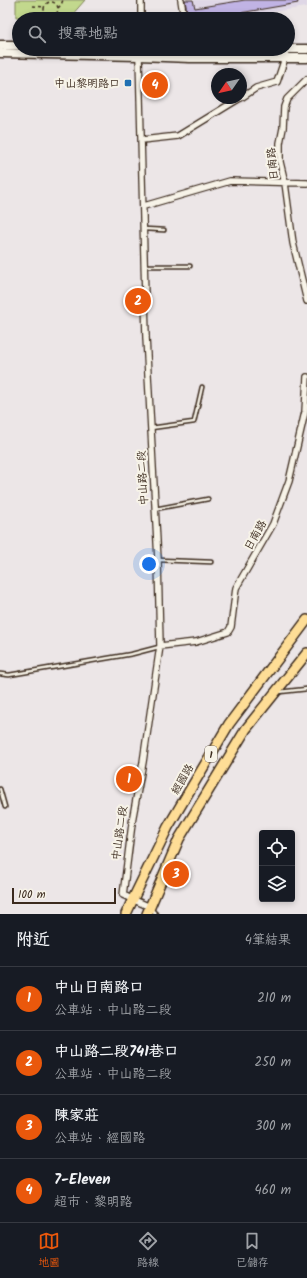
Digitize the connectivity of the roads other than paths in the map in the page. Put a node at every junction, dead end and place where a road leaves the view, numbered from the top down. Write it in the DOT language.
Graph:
graph roads {
  1 [pos="141,0"];
  2 [pos="181,0"];
  3 [pos="141,12"];
  4 [pos="183,12"];
  5 [pos="0,45"];
  6 [pos="12,45"];
  7 [pos="295,49"];
  8 [pos="307,49"];
  9 [pos="0,54"];
  10 [pos="12,54"];
  11 [pos="140,56"];
  12 [pos="173,56"];
  13 [pos="285,58"];
  14 [pos="307,58"];
  15 [pos="307,79"];
  16 [pos="247,94"];
  17 [pos="231,104"];
  18 [pos="142,140"];
  19 [pos="285,183"];
  20 [pos="307,183"];
  21 [pos="144,206"];
  22 [pos="144,229"];
  23 [pos="164,230"];
  24 [pos="145,266"];
  25 [pos="190,266"];
  26 [pos="307,301"];
  27 [pos="307,377"];
  28 [pos="202,387"];
  29 [pos="151,428"];
  30 [pos="208,500"];
  31 [pos="155,509"];
  32 [pos="158,560"];
  33 [pos="211,562"];
  34 [pos="307,620"];
  35 [pos="160,646"];
  36 [pos="307,652"];
  37 [pos="0,674"];
  38 [pos="307,689"];
  39 [pos="276,692"];
  40 [pos="0,789"];
  41 [pos="5,807"];
  42 [pos="133,899"];
  43 [pos="151,912"];
  44 [pos="126,914"];
  1 -- 3 [label="street"];
  2 -- 4 [label="street"];
  5 -- 6 [label="street"];
  7 -- 8 [label="street"];
  9 -- 10 [label="street"];
  11 -- 18 [label="street, 中山路二段"];
  12 -- 13 [label="street"];
  13 -- 14 [label="street"];
  13 -- 16 [label="street"];
  15 -- 19 [label="street, 日南路"];
  17 -- 18 [label="street"];
  18 -- 21 [label="street, 中山路二段"];
  19 -- 20 [label="street"];
  19 -- 21 [label="street"];
  19 -- 26 [label="street, 日南路"];
  21 -- 22 [label="street, 中山路二段"];
  22 -- 23 [label="lane"];
  22 -- 24 [label="street, 中山路二段"];
  24 -- 25 [label="lane"];
  24 -- 29 [label="street, 中山路二段"];
  27 -- 35 [label="street, 日南路"];
  28 -- 29 [label="lane"];
  29 -- 31 [label="street, 中山路二段"];
  30 -- 31 [label="lane"];
  31 -- 32 [label="street, 中山路二段"];
  32 -- 33 [label="lane"];
  32 -- 35 [label="street, 中山路二段"];
  34 -- 42 [label="main road, 經國路 / 1"];
  35 -- 37 [label="lane"];
  35 -- 42 [label="street, 中山路二段"];
  36 -- 39 [label="main road, 1"];
  38 -- 39 [label="lane"];
  39 -- 43 [label="main road, 1"];
  40 -- 41 [label="lane"];
  42 -- 43 [label="street"];
  42 -- 44 [label="main road, 1"];
}
